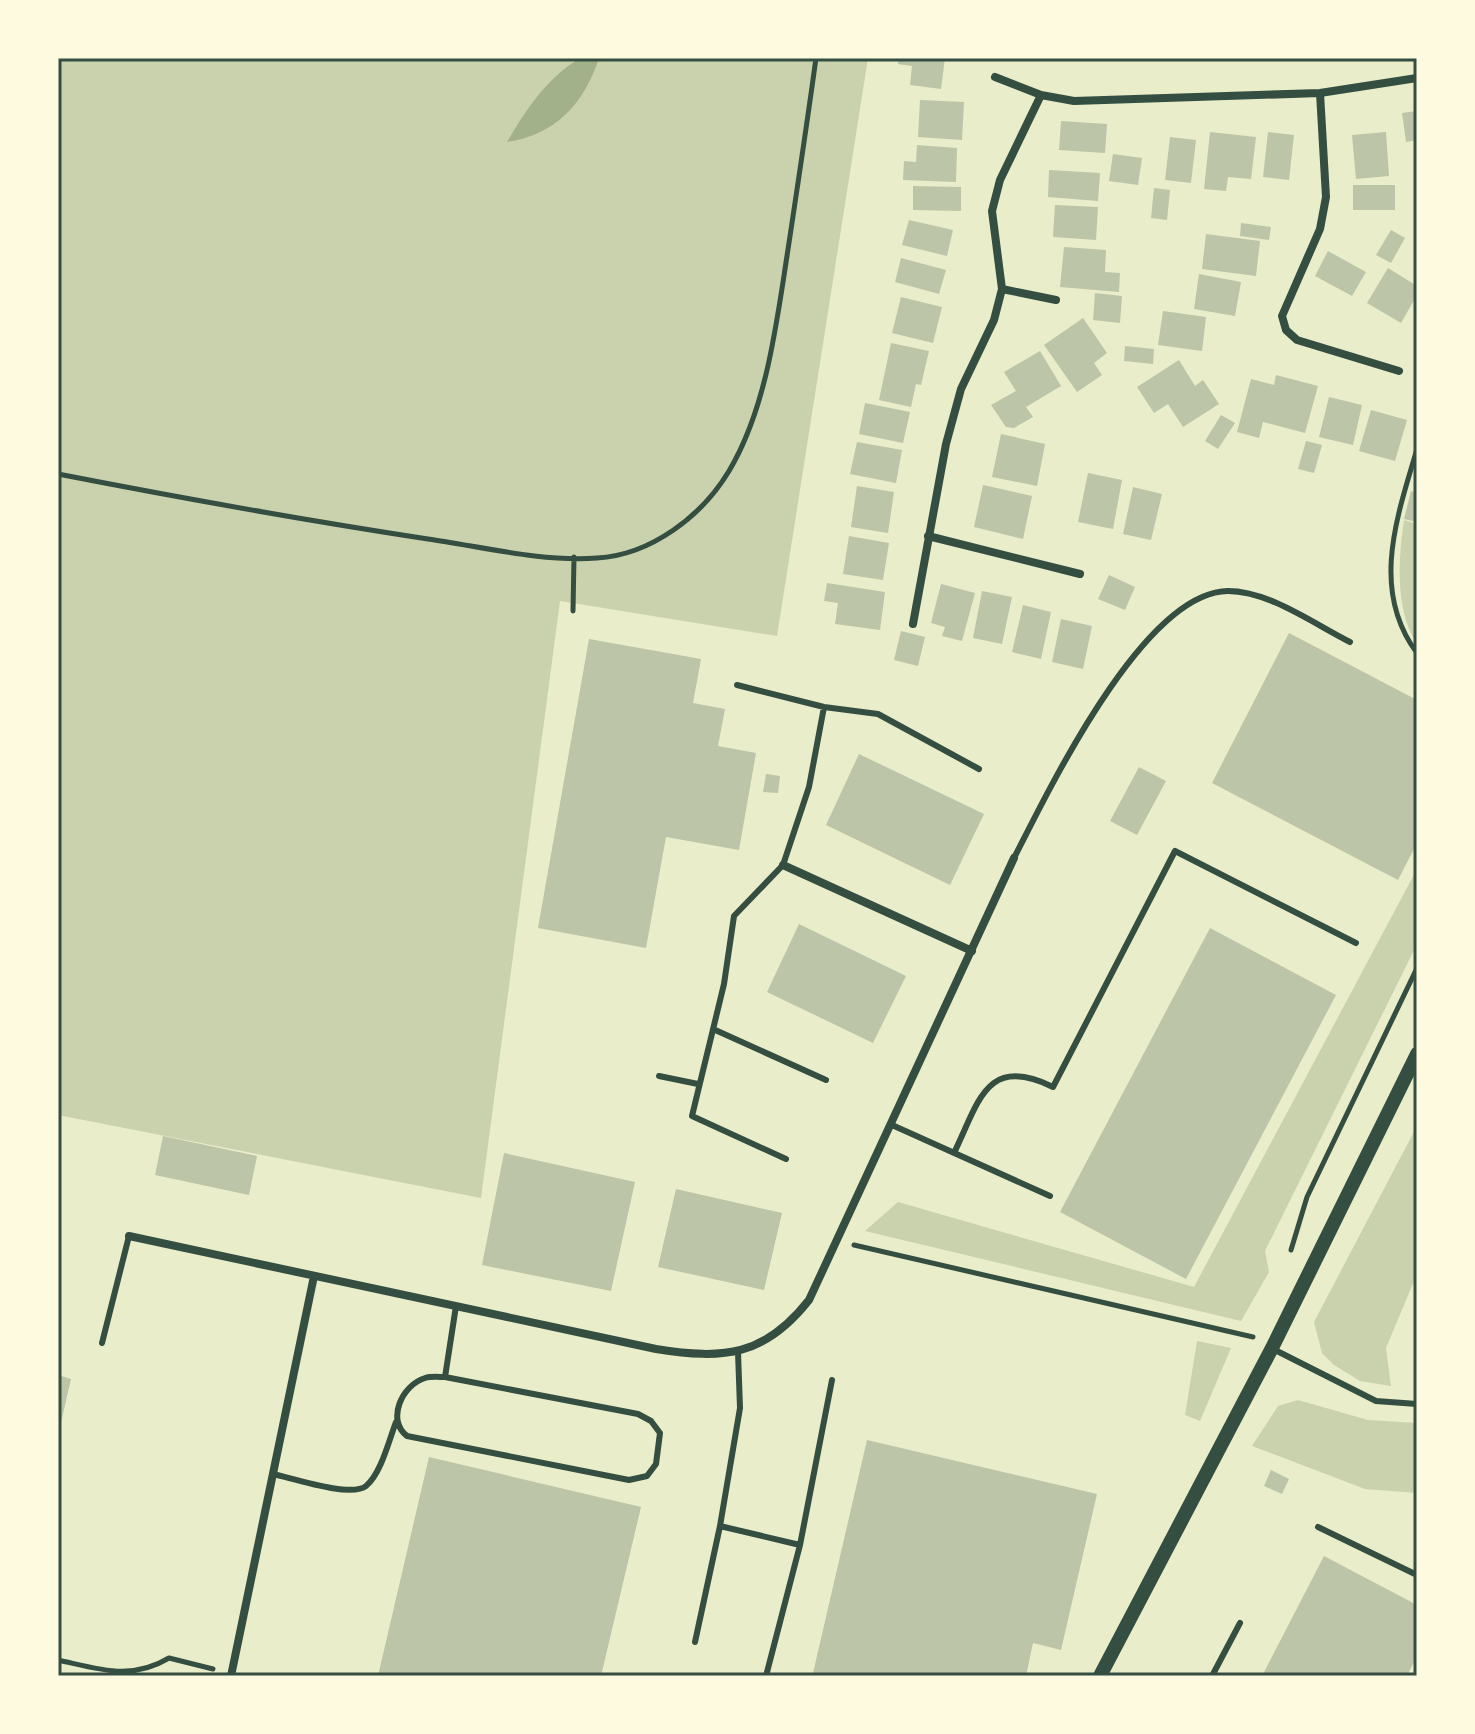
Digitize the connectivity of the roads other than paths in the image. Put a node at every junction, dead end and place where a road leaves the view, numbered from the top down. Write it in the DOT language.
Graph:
graph roads {
  1 [pos="995,77"];
  2 [pos="1417,78"];
  3 [pos="1320,93"];
  4 [pos="1041,95"];
  5 [pos="1002,289"];
  6 [pos="1056,300"];
  7 [pos="1399,371"];
  8 [pos="928,536"];
  9 [pos="1080,574"];
  10 [pos="913,624"];
  11 [pos="1350,642"];
  12 [pos="737,685"];
  13 [pos="824,707"];
  14 [pos="979,769"];
  15 [pos="1014,858"];
  16 [pos="783,865"];
  17 [pos="1356,943"];
  18 [pos="972,951"];
  19 [pos="713,1029"];
  20 [pos="1417,1054"];
  21 [pos="659,1076"];
  22 [pos="826,1080"];
  23 [pos="698,1084"];
  24 [pos="892,1125"];
  25 [pos="954,1153"];
  26 [pos="786,1159"];
  27 [pos="1050,1196"];
  28 [pos="129,1236"];
  29 [pos="314,1276"];
  30 [pos="456,1306"];
  31 [pos="102,1343"];
  32 [pos="1272,1348"];
  33 [pos="738,1352"];
  34 [pos="445,1377"];
  35 [pos="832,1380"];
  36 [pos="1417,1404"];
  37 [pos="396,1422"];
  38 [pos="273,1474"];
  39 [pos="720,1526"];
  40 [pos="1318,1527"];
  41 [pos="800,1545"];
  42 [pos="1417,1575"];
  43 [pos="1240,1623"];
  44 [pos="695,1642"];
  45 [pos="232,1675"];
  46 [pos="766,1676"];
  47 [pos="1100,1676"];
  48 [pos="1212,1676"];
  1 -- 4 [label="street"];
  2 -- 3 [label="street"];
  3 -- 4 [label="street"];
  3 -- 7 [label="street"];
  4 -- 5 [label="street"];
  5 -- 6 [label="street"];
  5 -- 8 [label="street"];
  8 -- 9 [label="street"];
  8 -- 10 [label="street"];
  11 -- 15 [label="lane"];
  12 -- 13 [label="lane"];
  13 -- 14 [label="lane"];
  13 -- 16 [label="lane"];
  15 -- 18 [label="street"];
  16 -- 18 [label="street"];
  16 -- 19 [label="lane"];
  17 -- 25 [label="lane"];
  18 -- 24 [label="street"];
  19 -- 22 [label="lane"];
  19 -- 23 [label="lane"];
  20 -- 32 [label="street"];
  21 -- 23 [label="lane"];
  23 -- 26 [label="lane"];
  24 -- 25 [label="lane"];
  24 -- 33 [label="street"];
  25 -- 27 [label="lane"];
  28 -- 29 [label="street"];
  28 -- 31 [label="lane"];
  29 -- 30 [label="street"];
  29 -- 38 [label="street"];
  30 -- 33 [label="street"];
  30 -- 34 [label="lane"];
  32 -- 36 [label="lane"];
  32 -- 47 [label="street"];
  33 -- 39 [label="lane"];
  34 -- 37 [label="lane"];
  34 -- 37 [label="lane"];
  35 -- 41 [label="lane"];
  37 -- 38 [label="lane"];
  38 -- 45 [label="street"];
  39 -- 41 [label="lane"];
  39 -- 44 [label="lane"];
  40 -- 42 [label="lane"];
  41 -- 46 [label="lane"];
  43 -- 48 [label="lane"];
}
